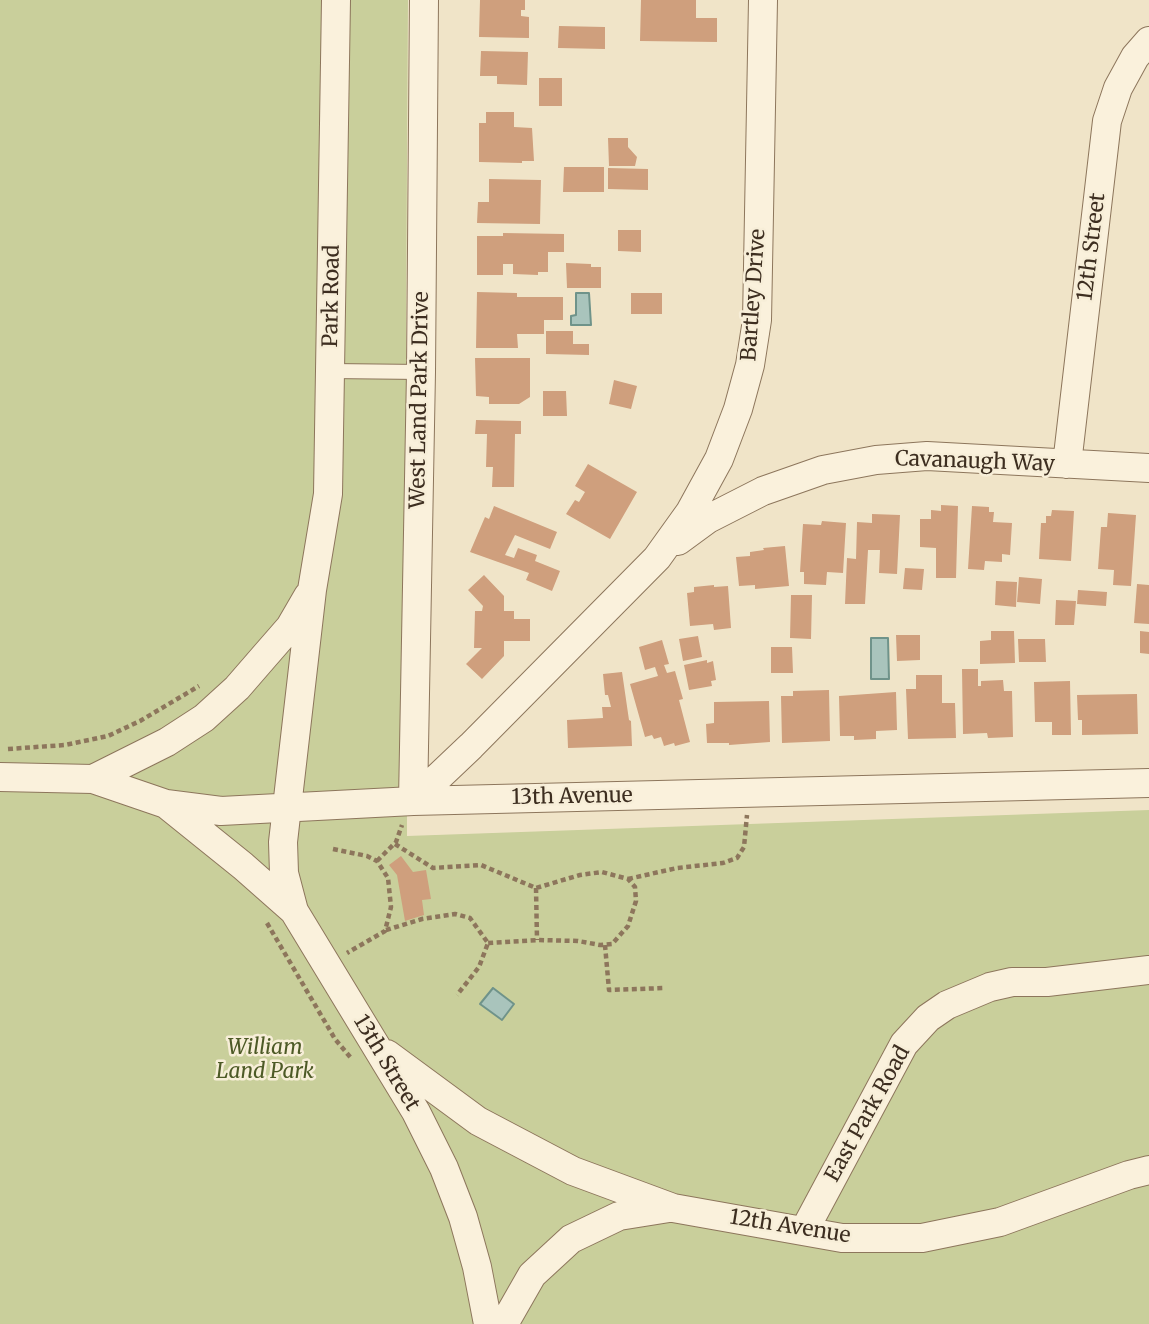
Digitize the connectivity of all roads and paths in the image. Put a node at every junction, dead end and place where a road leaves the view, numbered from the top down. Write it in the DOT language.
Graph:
graph roads {
  1 [pos="335,0"];
  2 [pos="424,0"];
  3 [pos="763,0"];
  4 [pos="1149,41"];
  5 [pos="331,371"];
  6 [pos="421,372"];
  7 [pos="1067,464"];
  8 [pos="1149,468"];
  9 [pos="657,558"];
  10 [pos="312,590"];
  11 [pos="204,683"];
  12 [pos="0,749"];
  13 [pos="0,777"];
  14 [pos="93,779"];
  15 [pos="1149,783"];
  16 [pos="166,804"];
  17 [pos="287,807"];
  18 [pos="408,811"];
  19 [pos="747,814"];
  20 [pos="395,844"];
  21 [pos="333,849"];
  22 [pos="377,861"];
  23 [pos="628,880"];
  24 [pos="536,888"];
  25 [pos="294,911"];
  26 [pos="261,913"];
  27 [pos="385,930"];
  28 [pos="537,940"];
  29 [pos="488,943"];
  30 [pos="605,945"];
  31 [pos="354,949"];
  32 [pos="1149,970"];
  33 [pos="665,988"];
  34 [pos="457,995"];
  35 [pos="367,1057"];
  36 [pos="1149,1170"];
  37 [pos="673,1208"];
  38 [pos="804,1231"];
  39 [pos="488,1324"];
  40 [pos="504,1324"];
  1 -- 5 [label="street, Park Road"];
  2 -- 6 [label="street, West Land Park Drive"];
  3 -- 9 [label="street, Bartley Drive"];
  4 -- 7 [label="street, 12th Street"];
  5 -- 6 [label="lane"];
  5 -- 10 [label="street, Park Road"];
  6 -- 18 [label="street, West Land Park Drive"];
  7 -- 8 [label="street, Cavanaugh Way"];
  7 -- 9 [label="street, Cavanaugh Way"];
  9 -- 18 [label="street, Bartley Drive"];
  10 -- 14 [label="street, Park Road"];
  10 -- 17 [label="street, Park Road"];
  11 -- 12 [label="path"];
  13 -- 14 [label="street, 13th Avenue"];
  14 -- 16 [label="street, 13th Avenue"];
  15 -- 18 [label="street, 13th Avenue"];
  16 -- 17 [label="street, 13th Avenue"];
  16 -- 25 [label="street"];
  17 -- 18 [label="street, 13th Avenue"];
  17 -- 25 [label="street, 13th Street"];
  18 -- 20 [label="path"];
  19 -- 23 [label="path"];
  20 -- 22 [label="path"];
  20 -- 24 [label="path"];
  21 -- 22 [label="path"];
  22 -- 27 [label="path"];
  23 -- 24 [label="path"];
  23 -- 30 [label="path"];
  24 -- 28 [label="path"];
  25 -- 35 [label="street, 13th Street"];
  26 -- 35 [label="path"];
  27 -- 29 [label="path"];
  27 -- 31 [label="path"];
  28 -- 29 [label="path"];
  28 -- 30 [label="path"];
  29 -- 34 [label="path"];
  30 -- 33 [label="path"];
  32 -- 38 [label="street, East Park Road"];
  35 -- 37 [label="street, 12th Avenue"];
  35 -- 39 [label="street, 13th Street"];
  36 -- 38 [label="street, 12th Avenue"];
  37 -- 38 [label="street, 12th Avenue"];
  37 -- 40 [label="street, 12th Avenue"];
}
